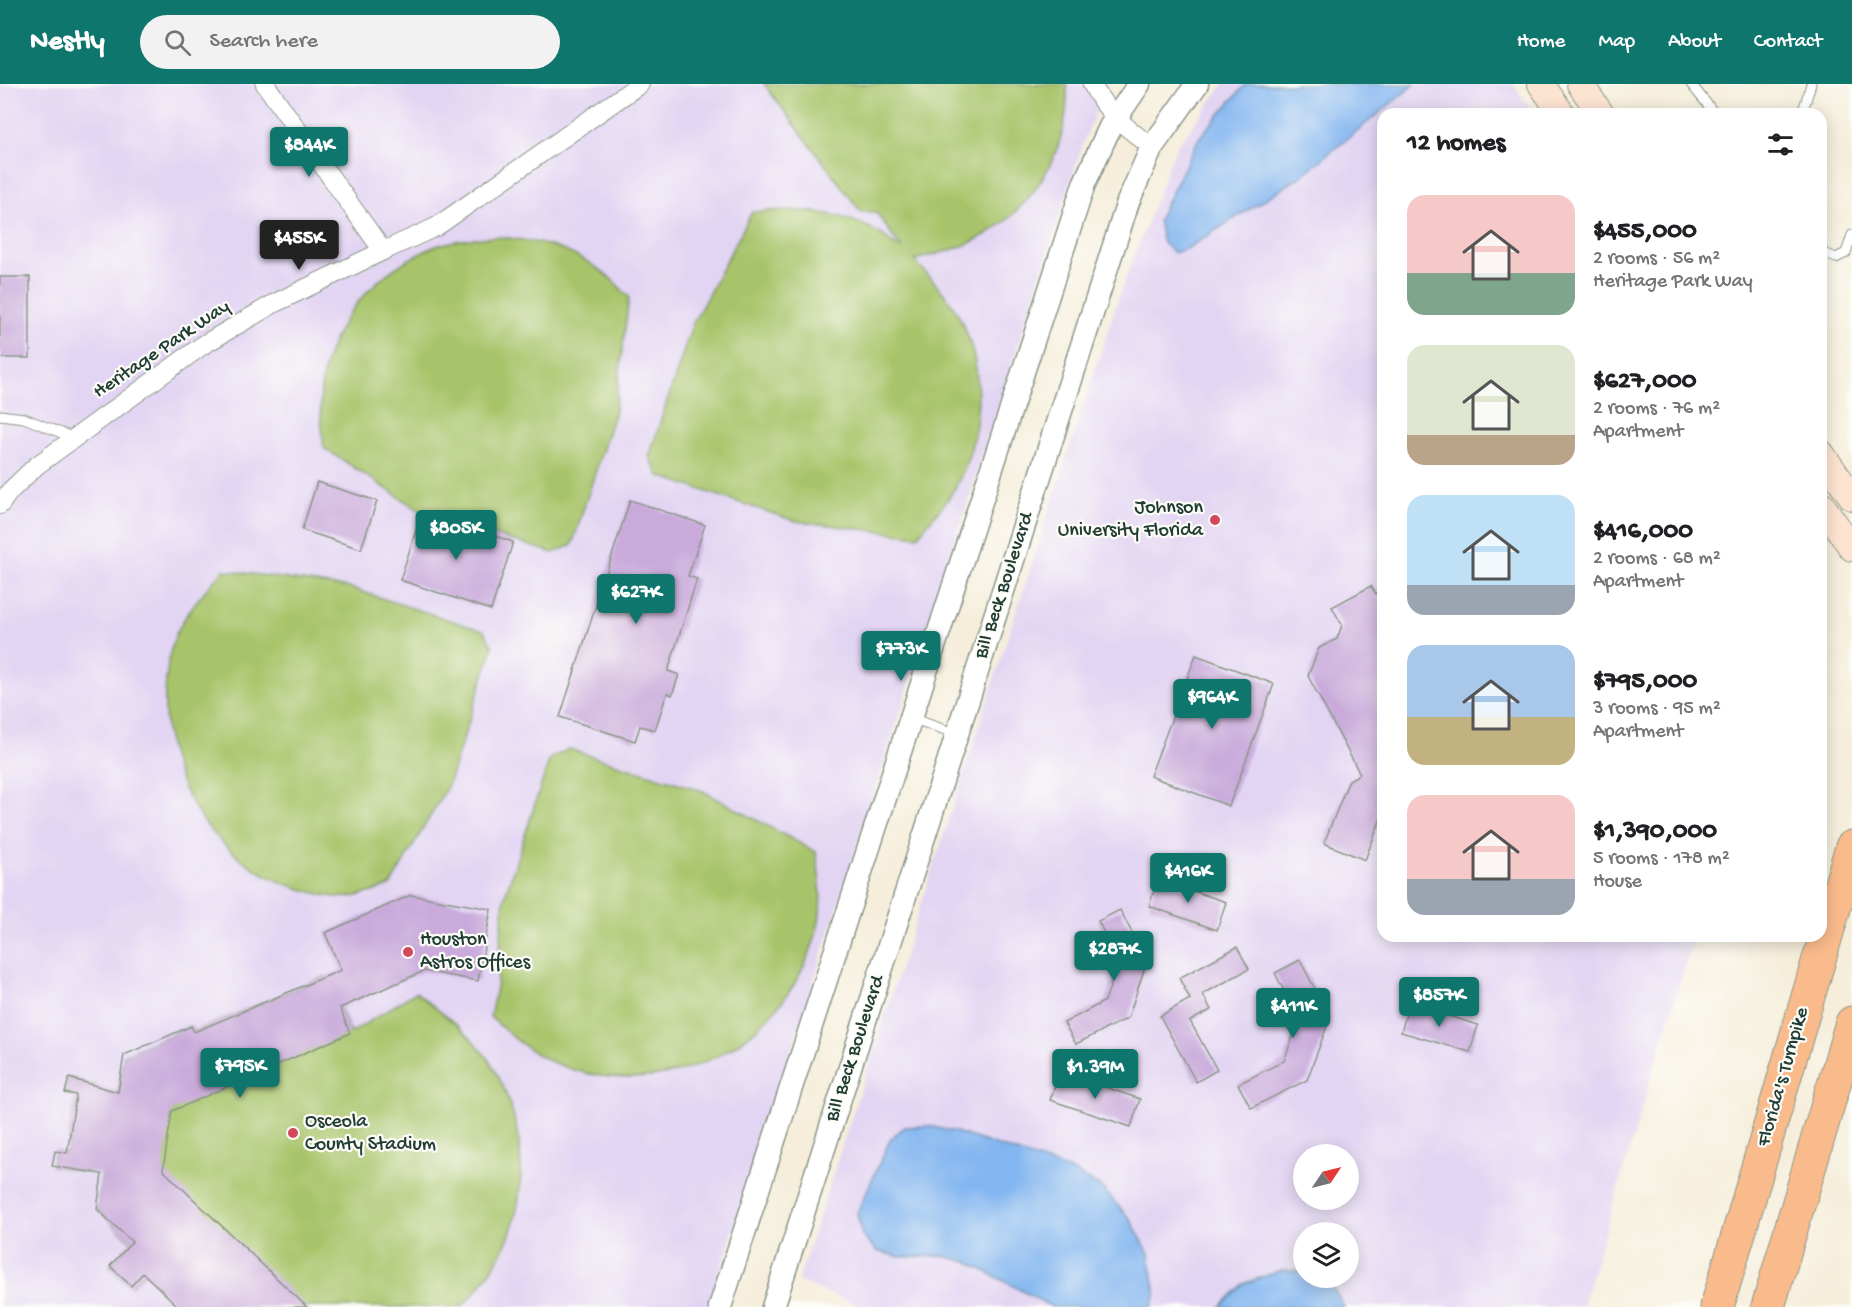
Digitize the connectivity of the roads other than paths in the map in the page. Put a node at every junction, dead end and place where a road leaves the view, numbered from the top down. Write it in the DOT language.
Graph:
graph roads {
  1 [pos="265,84"];
  2 [pos="640,84"];
  3 [pos="1092,84"];
  4 [pos="1139,84"];
  5 [pos="1197,84"];
  6 [pos="1580,84"];
  7 [pos="1691,84"];
  8 [pos="1811,84"];
  9 [pos="1549,87"];
  10 [pos="1559,108"];
  11 [pos="1597,108"];
  12 [pos="1710,108"];
  13 [pos="1804,108"];
  14 [pos="1116,119"];
  15 [pos="1152,147"];
  16 [pos="1852,235"];
  17 [pos="382,250"];
  18 [pos="1827,254"];
  19 [pos="0,415"];
  20 [pos="74,438"];
  21 [pos="1827,462"];
  22 [pos="1852,497"];
  23 [pos="0,506"];
  24 [pos="1827,513"];
  25 [pos="1852,548"];
  26 [pos="911,718"];
  27 [pos="957,734"];
  28 [pos="1852,847"];
  29 [pos="1827,932"];
  30 [pos="1824,942"];
  31 [pos="1852,1023"];
  32 [pos="720,1307"];
  33 [pos="773,1307"];
  34 [pos="1716,1307"];
  35 [pos="1768,1307"];
  1 -- 17 [label="street"];
  2 -- 17 [label="street, Heritage Park Way"];
  3 -- 14 [label="street"];
  4 -- 14 [label="street"];
  5 -- 15 [label="street, Bill Beck Boulevard"];
  6 -- 11 [label="main road"];
  7 -- 12 [label="lane"];
  8 -- 13 [label="lane"];
  9 -- 10 [label="main road"];
  14 -- 15 [label="street"];
  14 -- 26 [label="street"];
  15 -- 27 [label="street, Bill Beck Boulevard"];
  16 -- 18 [label="lane"];
  17 -- 20 [label="street, Heritage Park Way"];
  19 -- 20 [label="lane"];
  20 -- 23 [label="street, Heritage Park Way"];
  21 -- 22 [label="main road"];
  24 -- 25 [label="main road"];
  26 -- 27 [label="lane"];
  26 -- 32 [label="street"];
  27 -- 33 [label="street, Bill Beck Boulevard"];
  28 -- 29 [label="highway, Florida's Turnpike"];
  30 -- 34 [label="highway, Florida's Turnpike"];
  31 -- 35 [label="highway"];
}
